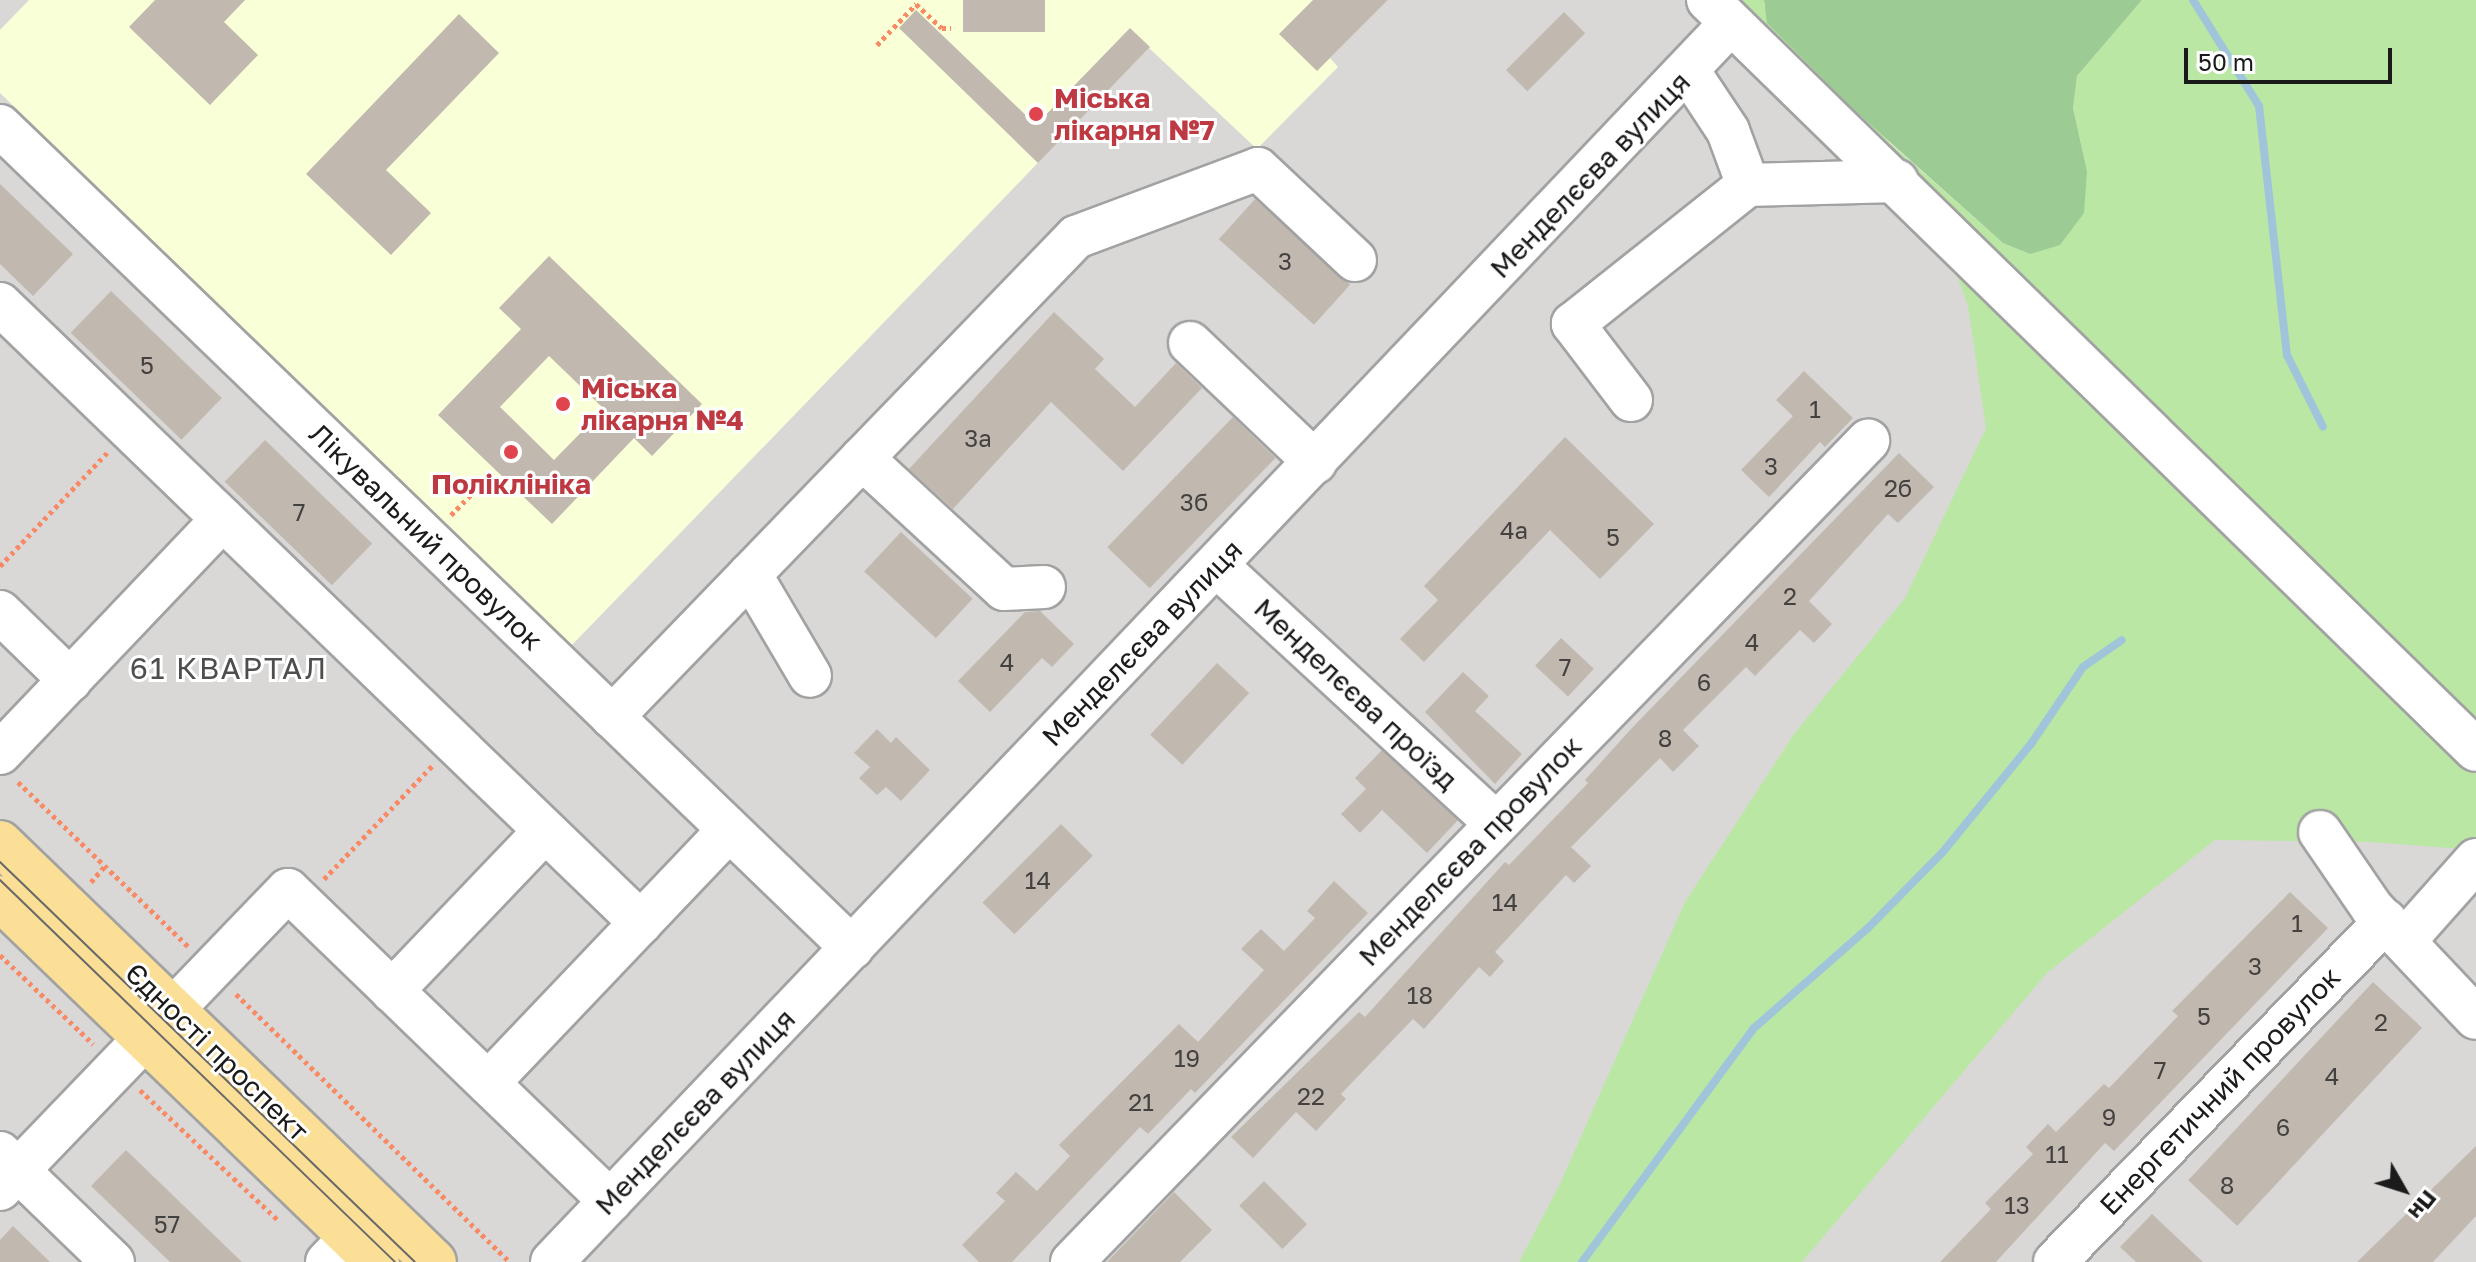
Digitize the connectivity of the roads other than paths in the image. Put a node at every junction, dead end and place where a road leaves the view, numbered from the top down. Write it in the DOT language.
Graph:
graph roads {
  1 [pos="1720,12"];
  2 [pos="1689,72"];
  3 [pos="7,147"];
  4 [pos="1897,181"];
  5 [pos="1748,185"];
  6 [pos="1355,260"];
  7 [pos="0,304"];
  8 [pos="1190,343"];
  9 [pos="1631,400"];
  10 [pos="1868,441"];
  11 [pos="862,458"];
  12 [pos="1315,462"];
  13 [pos="223,519"];
  14 [pos="1216,565"];
  15 [pos="750,574"];
  16 [pos="1044,587"];
  17 [pos="0,612"];
  18 [pos="810,676"];
  19 [pos="70,680"];
  20 [pos="612,717"];
  21 [pos="2476,750"];
  22 [pos="5,764"];
  23 [pos="1496,823"];
  24 [pos="729,830"];
  25 [pos="545,831"];
  26 [pos="2320,832"];
  27 [pos="0,843"];
  28 [pos="2476,860"];
  29 [pos="0,898"];
  30 [pos="641,923"];
  31 [pos="2395,931"];
  32 [pos="852,948"];
  33 [pos="392,991"];
  34 [pos="2476,1018"];
  35 [pos="145,1038"];
  36 [pos="488,1083"];
  37 [pos="6,1171"];
  38 [pos="610,1201"];
  39 [pos="358,1242"];
  40 [pos="113,1262"];
  41 [pos="434,1262"];
  42 [pos="552,1262"];
  43 [pos="1072,1262"];
  44 [pos="2055,1262"];
  1 -- 2 [label="street, Менделєєва вулиця"];
  1 -- 4 [label="street"];
  2 -- 5 [label="street"];
  2 -- 12 [label="street, Менделєєва вулиця"];
  3 -- 20 [label="street, Лікувальний провулок"];
  4 -- 5 [label="street"];
  4 -- 21 [label="street"];
  5 -- 9 [label="street"];
  6 -- 11 [label="street"];
  7 -- 13 [label="street"];
  8 -- 12 [label="street"];
  10 -- 23 [label="street, Менделєєва провулок"];
  11 -- 15 [label="street"];
  11 -- 16 [label="street"];
  12 -- 14 [label="street, Менделєєва вулиця"];
  13 -- 19 [label="street"];
  13 -- 25 [label="street"];
  14 -- 23 [label="street, Менделєєва проїзд"];
  14 -- 32 [label="street, Менделєєва вулиця"];
  15 -- 18 [label="street"];
  15 -- 20 [label="street"];
  17 -- 19 [label="street"];
  19 -- 22 [label="street"];
  20 -- 24 [label="street, Лікувальний провулок"];
  23 -- 43 [label="street, Менделєєва провулок"];
  24 -- 30 [label="street"];
  24 -- 32 [label="street, Лікувальний провулок"];
  25 -- 30 [label="street"];
  25 -- 33 [label="street"];
  26 -- 31 [label="street"];
  27 -- 35 [label="main road, Єдності проспект"];
  28 -- 31 [label="street, Енергетичний провулок"];
  29 -- 35 [label="main road, Єдності проспект"];
  30 -- 36 [label="street"];
  31 -- 34 [label="street"];
  31 -- 44 [label="street, Енергетичний провулок"];
  32 -- 38 [label="street, Менделєєва вулиця"];
  33 -- 35 [label="street"];
  33 -- 36 [label="street"];
  35 -- 37 [label="street"];
  35 -- 39 [label="main road, Єдності проспект"];
  36 -- 38 [label="street"];
  37 -- 40 [label="street"];
  38 -- 42 [label="street, Менделєєва вулиця"];
  39 -- 41 [label="main road, Єдності проспект"];
}
